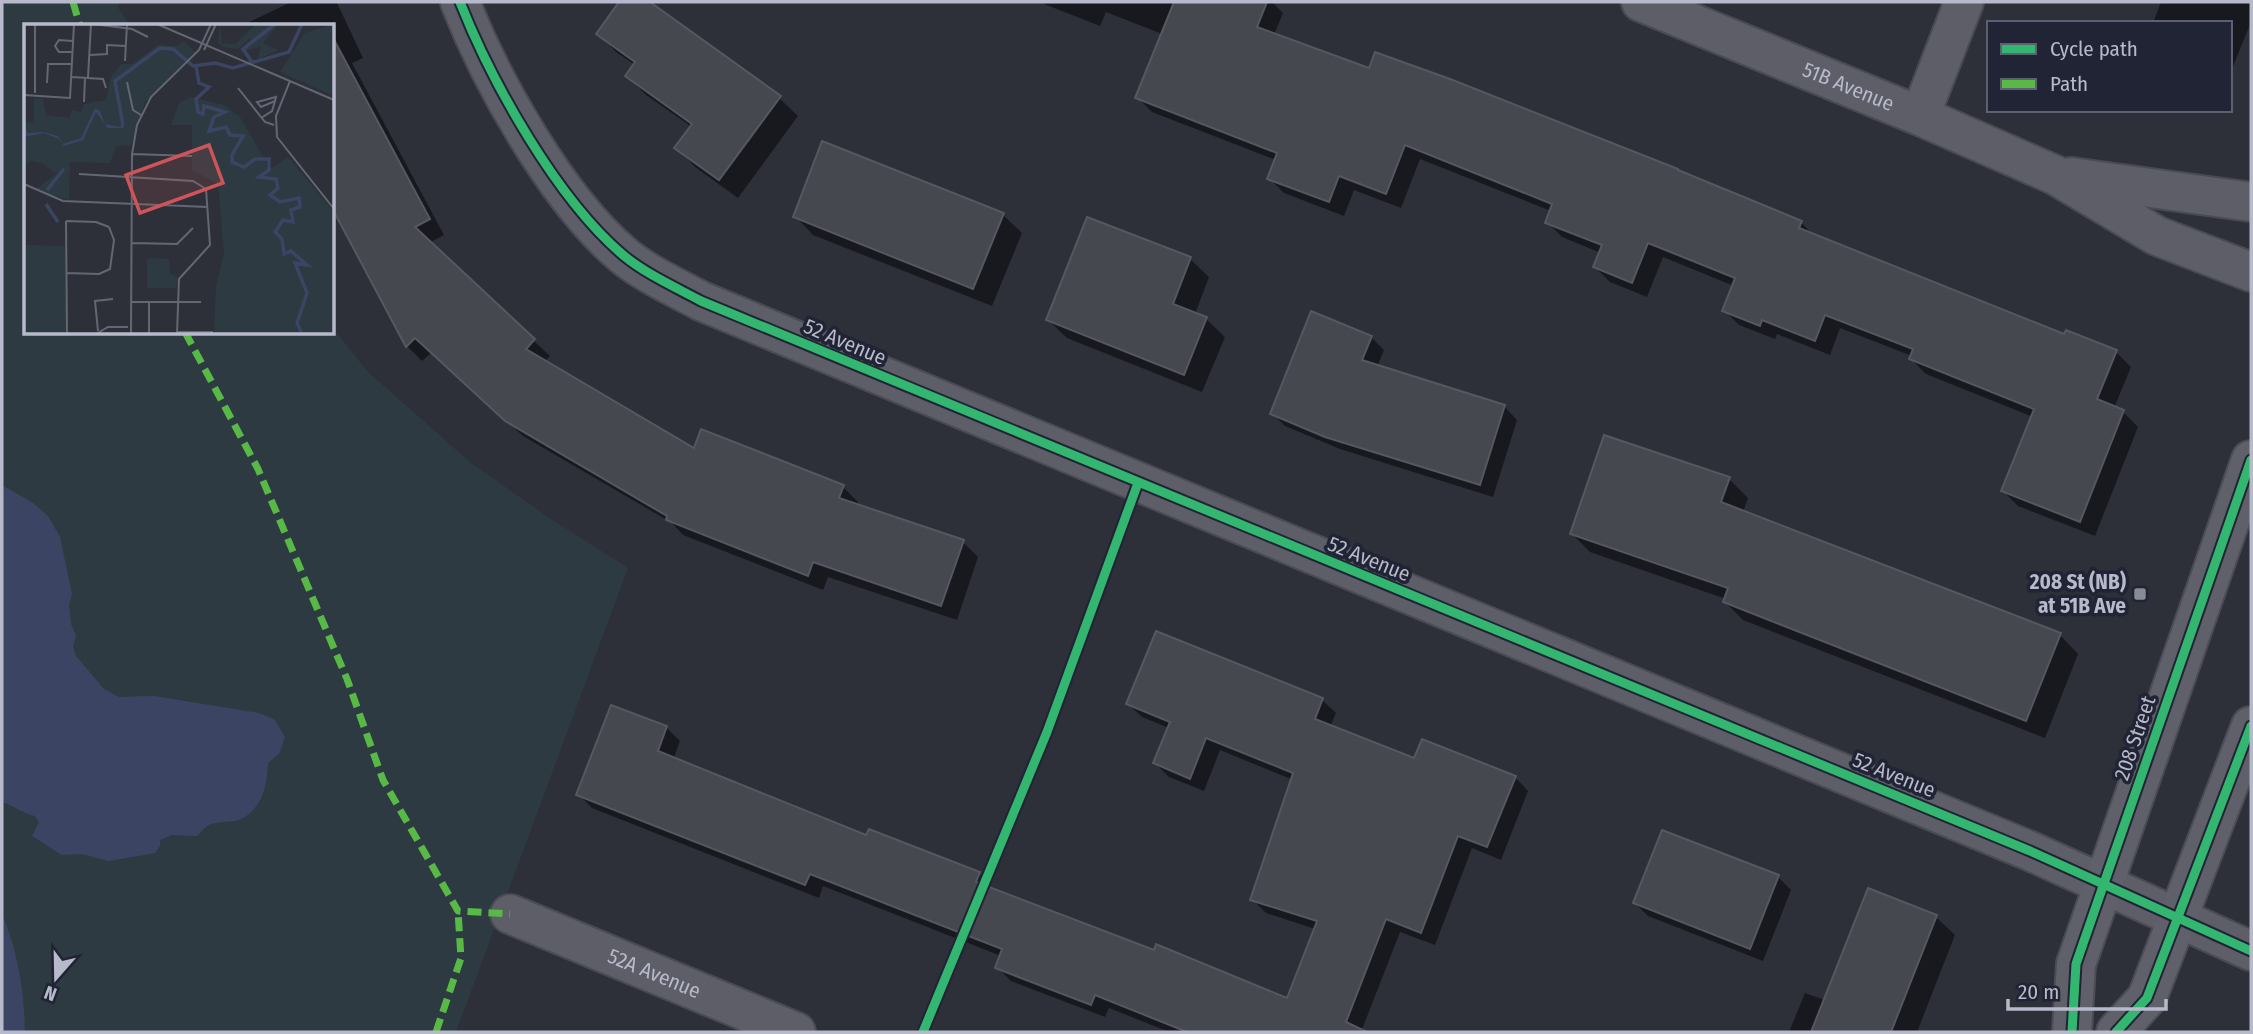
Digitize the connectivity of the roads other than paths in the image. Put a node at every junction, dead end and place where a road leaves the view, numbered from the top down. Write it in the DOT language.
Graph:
graph roads {
  1 [pos="460,2"];
  2 [pos="1641,2"];
  3 [pos="1964,2"];
  4 [pos="1920,116"];
  5 [pos="2055,175"];
  6 [pos="2251,202"];
  7 [pos="2251,272"];
  8 [pos="2251,460"];
  9 [pos="2251,726"];
  10 [pos="2103,884"];
  11 [pos="510,914"];
  12 [pos="2179,918"];
  13 [pos="2251,951"];
  14 [pos="796,1032"];
  15 [pos="2072,1032"];
  16 [pos="2116,1032"];
  1 -- 10 [label="street, 52 Avenue"];
  2 -- 4 [label="street, 51B Avenue"];
  3 -- 4 [label="street"];
  4 -- 5 [label="street, 51B Avenue"];
  5 -- 6 [label="street, 51B Avenue"];
  5 -- 7 [label="street, 51B Avenue"];
  8 -- 10 [label="main road, 208 Street"];
  9 -- 12 [label="main road"];
  10 -- 12 [label="street, 52 Avenue"];
  10 -- 15 [label="main road, 208 Street"];
  11 -- 14 [label="street, 52A Avenue"];
  12 -- 13 [label="street, 52 Avenue"];
  12 -- 16 [label="main road"];
}
